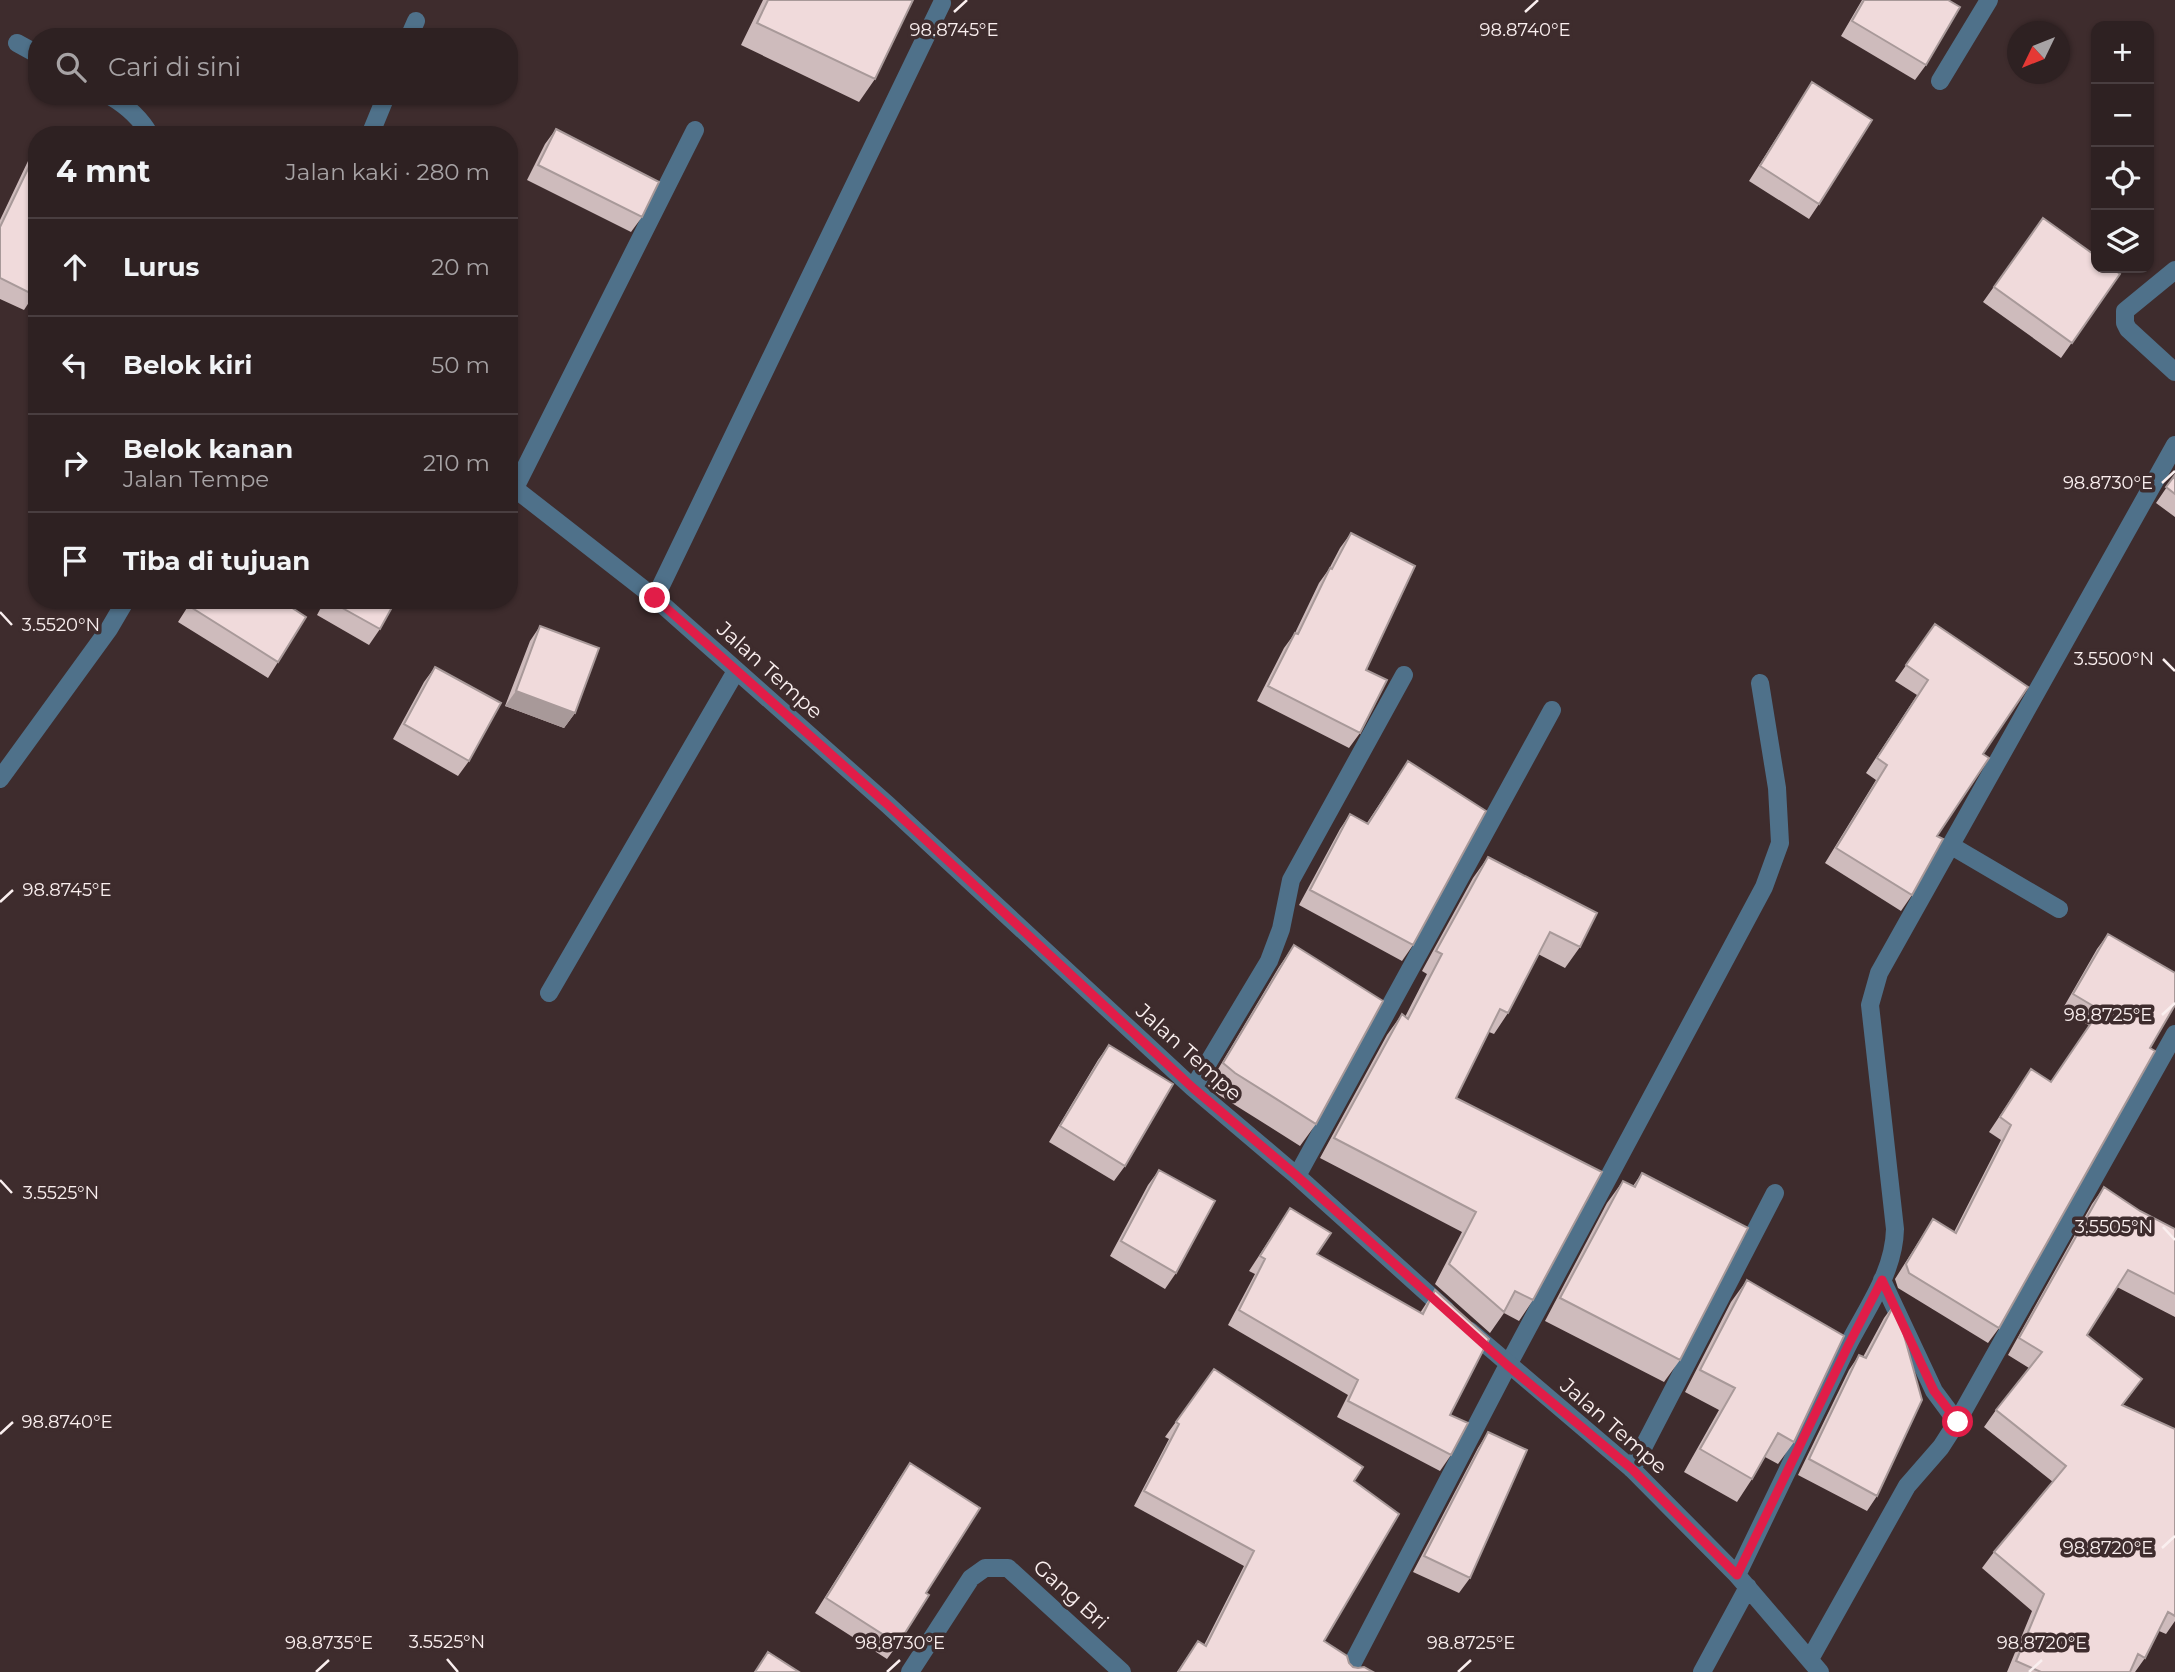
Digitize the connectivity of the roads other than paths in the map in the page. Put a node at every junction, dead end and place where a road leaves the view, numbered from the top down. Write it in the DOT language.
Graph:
graph roads {
  1 [pos="1989,0"];
  2 [pos="942,3"];
  3 [pos="17,43"];
  4 [pos="28,49"];
  5 [pos="1940,81"];
  6 [pos="125,105"];
  7 [pos="382,105"];
  8 [pos="146,126"];
  9 [pos="374,126"];
  10 [pos="695,130"];
  11 [pos="2175,270"];
  12 [pos="2175,372"];
  13 [pos="2175,445"];
  14 [pos="518,474"];
  15 [pos="518,491"];
  16 [pos="655,598"];
  17 [pos="121,609"];
  18 [pos="736,671"];
  19 [pos="1404,676"];
  20 [pos="1760,683"];
  21 [pos="1552,710"];
  22 [pos="0,779"];
  23 [pos="1950,845"];
  24 [pos="2059,909"];
  25 [pos="549,993"];
  26 [pos="2175,1034"];
  27 [pos="1193,1088"];
  28 [pos="1297,1176"];
  29 [pos="1775,1194"];
  30 [pos="1881,1282"];
  31 [pos="1507,1365"];
  32 [pos="1958,1422"];
  33 [pos="1632,1469"];
  34 [pos="1742,1581"];
  35 [pos="1815,1665"];
  36 [pos="910,1672"];
  37 [pos="1122,1672"];
  38 [pos="1348,1672"];
  39 [pos="1702,1672"];
  1 -- 5 [label="street"];
  2 -- 16 [label="street"];
  3 -- 4 [label="street"];
  6 -- 8 [label="street"];
  7 -- 9 [label="street"];
  10 -- 14 [label="street"];
  11 -- 12 [label="street"];
  13 -- 23 [label="street"];
  15 -- 16 [label="street, Jalan Tempe"];
  16 -- 18 [label="street, Jalan Tempe"];
  17 -- 22 [label="street"];
  18 -- 25 [label="street"];
  18 -- 27 [label="street, Jalan Tempe"];
  19 -- 27 [label="street"];
  20 -- 31 [label="street"];
  21 -- 28 [label="street"];
  23 -- 24 [label="street"];
  23 -- 30 [label="street"];
  26 -- 32 [label="street"];
  27 -- 28 [label="street, Jalan Tempe"];
  28 -- 31 [label="street, Jalan Tempe"];
  29 -- 33 [label="street"];
  30 -- 32 [label="street"];
  30 -- 34 [label="street"];
  31 -- 33 [label="street, Jalan Tempe"];
  31 -- 38 [label="street"];
  32 -- 35 [label="street"];
  33 -- 34 [label="street, Jalan Tempe"];
  34 -- 35 [label="street, Jalan Tempe"];
  34 -- 39 [label="street"];
  36 -- 37 [label="street, Gang Bri"];
}
